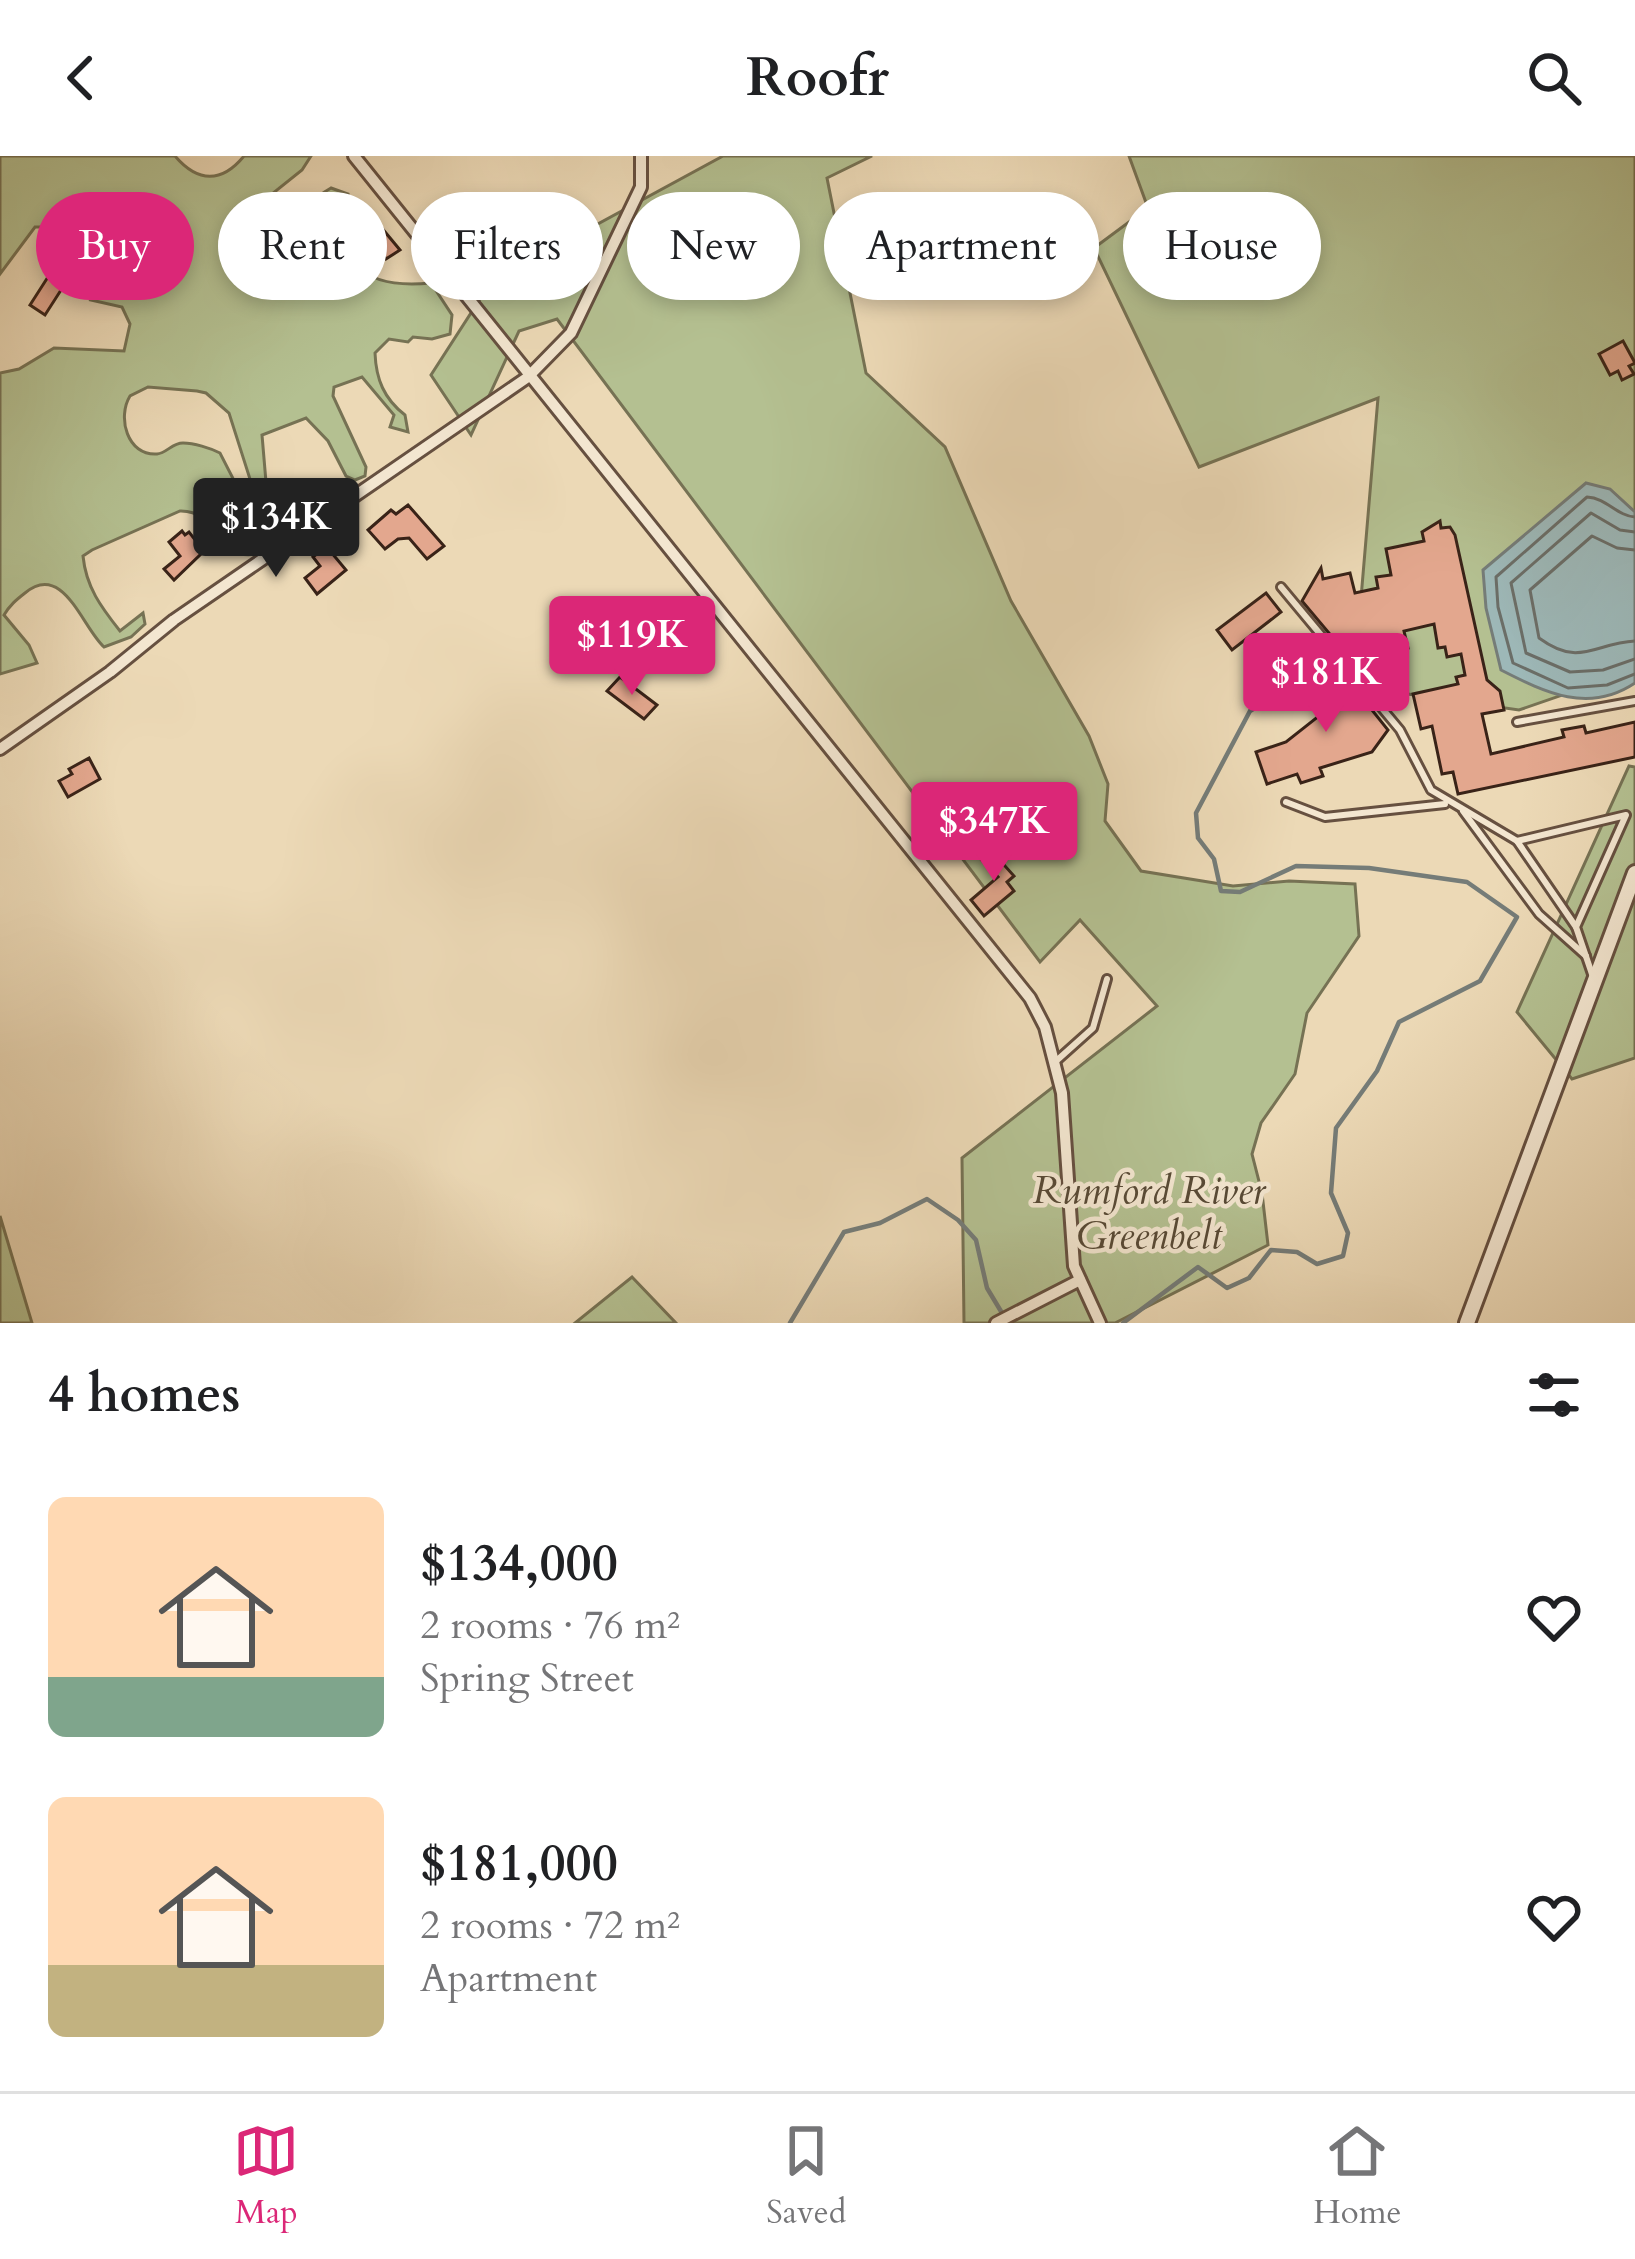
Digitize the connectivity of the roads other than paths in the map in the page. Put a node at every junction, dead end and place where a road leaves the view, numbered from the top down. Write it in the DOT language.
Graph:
graph roads {
  1 [pos="354,156"];
  2 [pos="641,156"];
  3 [pos="527,377"];
  4 [pos="1281,586"];
  5 [pos="1635,701"];
  6 [pos="1517,722"];
  7 [pos="0,748"];
  8 [pos="1286,802"];
  9 [pos="1448,804"];
  10 [pos="1461,808"];
  11 [pos="1516,842"];
  12 [pos="1635,872"];
  13 [pos="1576,926"];
  14 [pos="1586,956"];
  15 [pos="1107,980"];
  16 [pos="1594,981"];
  17 [pos="1055,1062"];
  18 [pos="1080,1280"];
  19 [pos="1003,1319"];
  20 [pos="1100,1323"];
  21 [pos="1467,1323"];
  1 -- 3 [label="street"];
  2 -- 3 [label="street"];
  3 -- 7 [label="street"];
  3 -- 17 [label="street"];
  4 -- 9 [label="lane"];
  5 -- 6 [label="lane"];
  8 -- 9 [label="lane"];
  9 -- 10 [label="lane"];
  10 -- 11 [label="lane"];
  10 -- 14 [label="lane"];
  11 -- 13 [label="lane"];
  11 -- 13 [label="lane"];
  12 -- 16 [label="street"];
  13 -- 14 [label="lane"];
  14 -- 16 [label="lane"];
  15 -- 17 [label="lane"];
  16 -- 21 [label="street"];
  17 -- 18 [label="street"];
  18 -- 19 [label="street"];
  18 -- 20 [label="street"];
}
